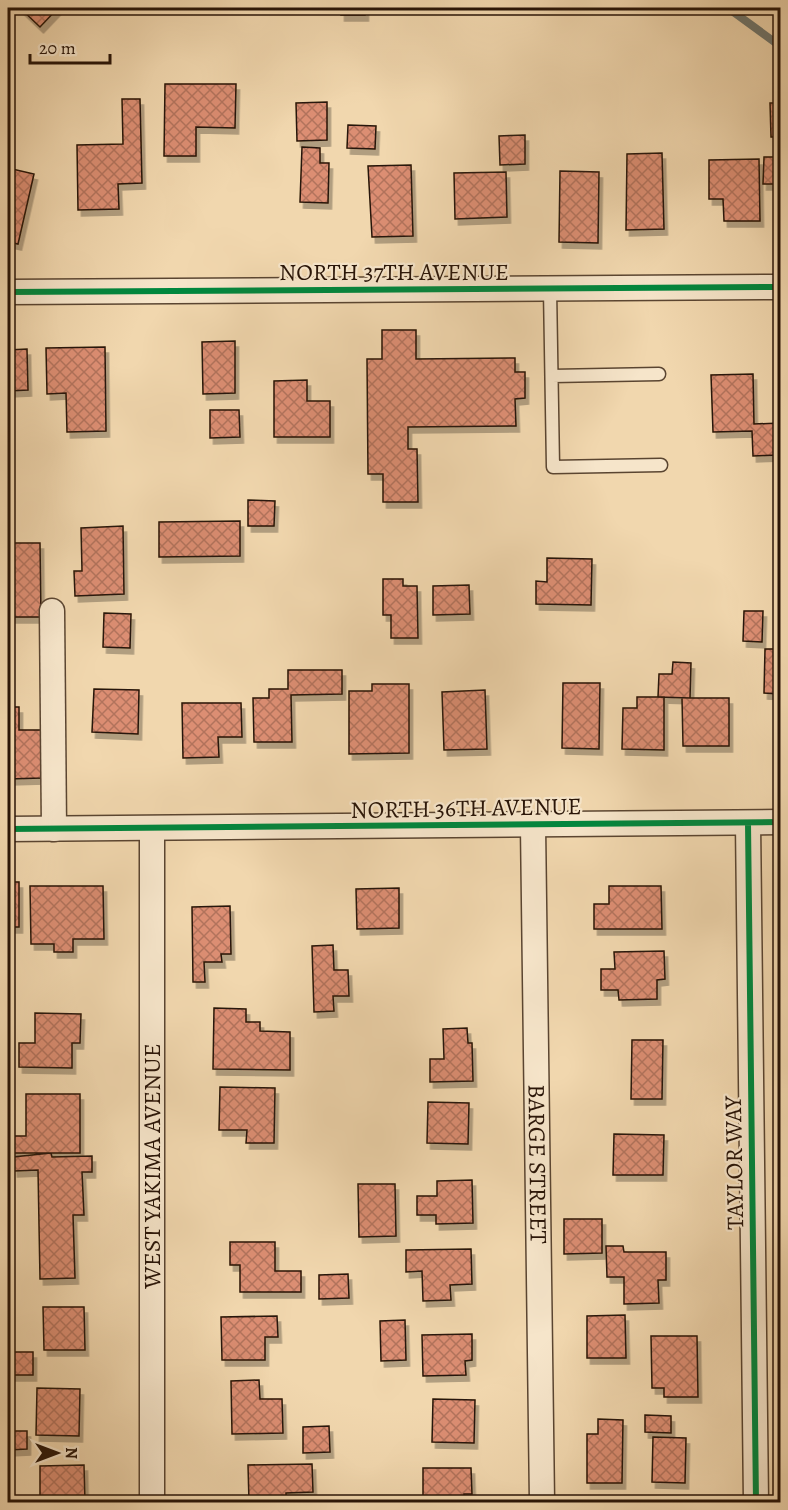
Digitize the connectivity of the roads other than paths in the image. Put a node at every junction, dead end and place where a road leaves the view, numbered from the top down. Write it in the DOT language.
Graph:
graph roads {
  1 [pos="780,287"];
  2 [pos="550,289"];
  3 [pos="8,292"];
  4 [pos="659,374"];
  5 [pos="552,376"];
  6 [pos="661,465"];
  7 [pos="52,611"];
  8 [pos="780,822"];
  9 [pos="748,823"];
  10 [pos="533,826"];
  11 [pos="54,829"];
  12 [pos="152,829"];
  13 [pos="8,830"];
  14 [pos="152,1503"];
  15 [pos="542,1503"];
  16 [pos="756,1503"];
  1 -- 2 [label="street, NORTH 37TH AVENUE"];
  2 -- 3 [label="street, NORTH 37TH AVENUE"];
  2 -- 5 [label="lane"];
  4 -- 5 [label="lane"];
  5 -- 6 [label="lane"];
  7 -- 11 [label="street"];
  8 -- 9 [label="street, NORTH 36TH AVENUE"];
  9 -- 10 [label="street, NORTH 36TH AVENUE"];
  9 -- 16 [label="street, TAYLOR WAY"];
  10 -- 12 [label="street, NORTH 36TH AVENUE"];
  10 -- 15 [label="street, BARGE STREET"];
  11 -- 12 [label="street, NORTH 36TH AVENUE"];
  11 -- 13 [label="street, NORTH 36TH AVENUE"];
  12 -- 14 [label="street, WEST YAKIMA AVENUE"];
}
